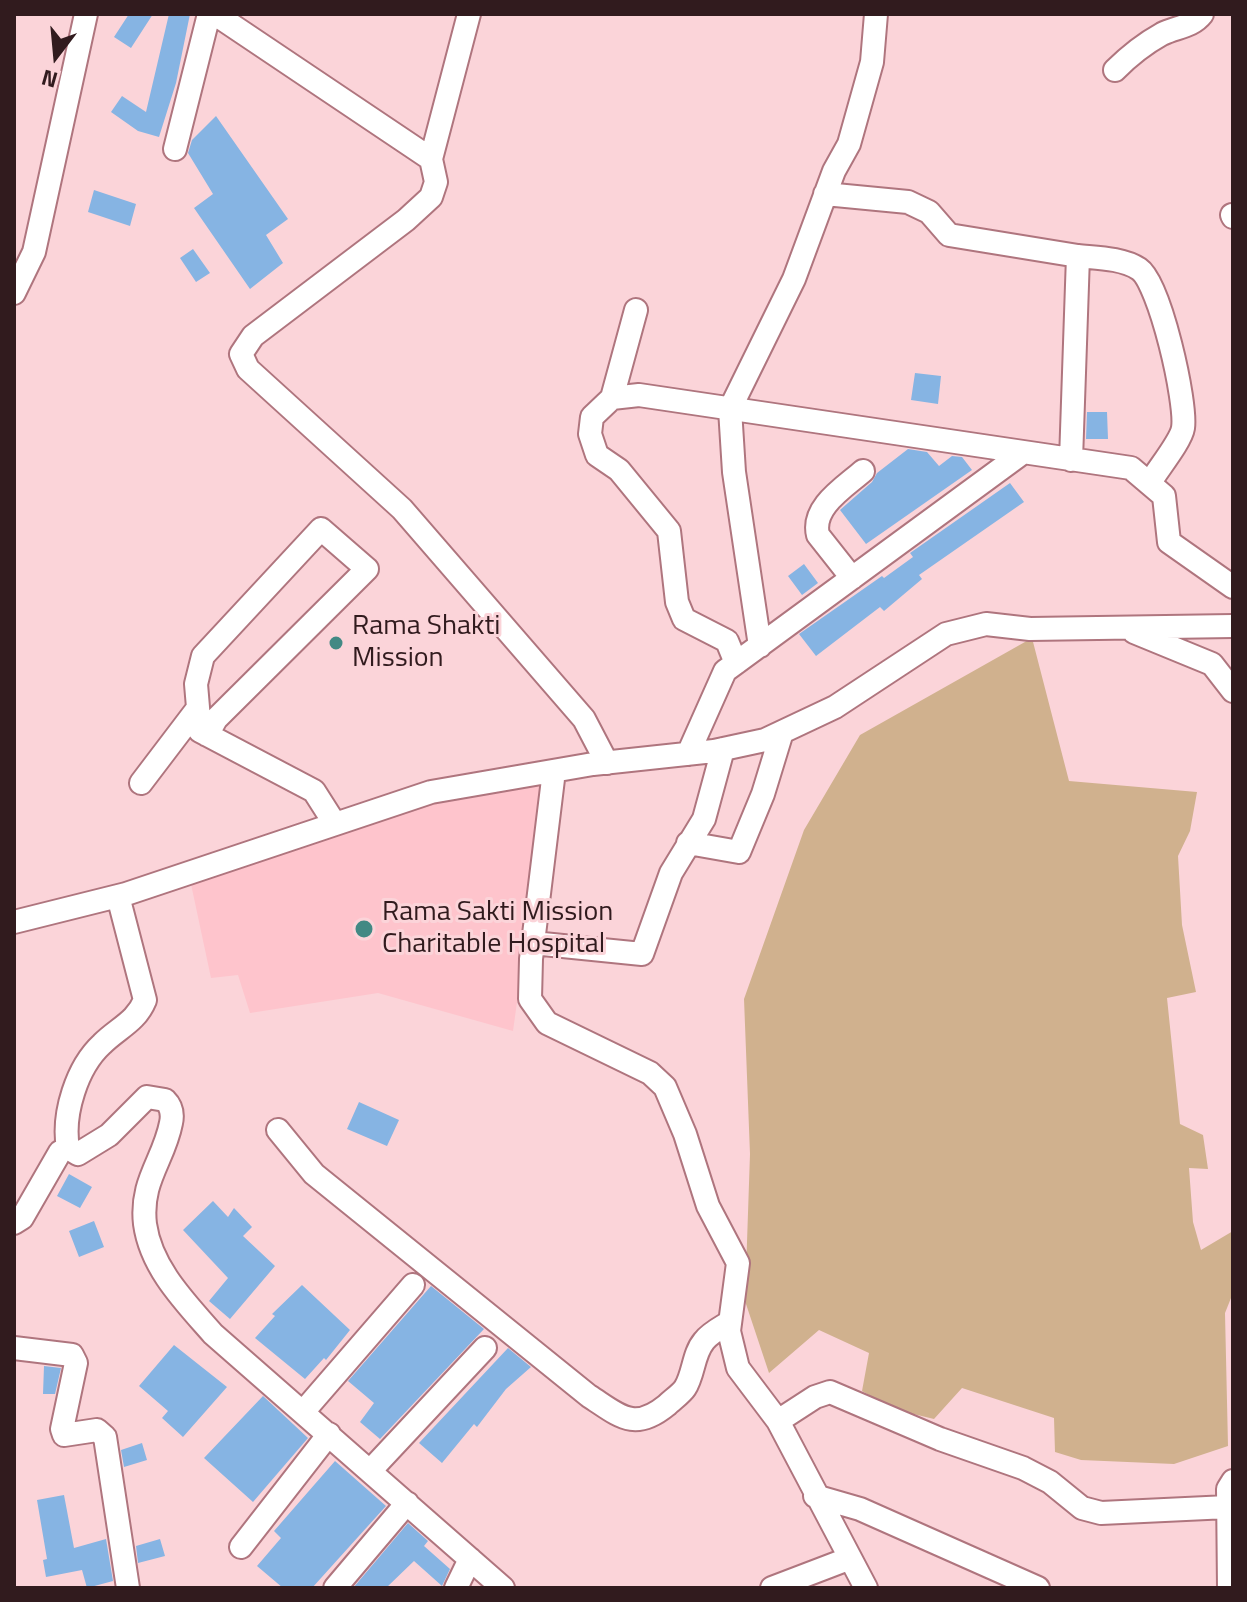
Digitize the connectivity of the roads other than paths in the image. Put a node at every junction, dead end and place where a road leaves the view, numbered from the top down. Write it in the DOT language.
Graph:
graph roads {
  1 [pos="86,14"];
  2 [pos="209,14"];
  3 [pos="215,14"];
  4 [pos="469,14"];
  5 [pos="876,14"];
  6 [pos="1202,14"];
  7 [pos="1115,70"];
  8 [pos="175,149"];
  9 [pos="431,159"];
  10 [pos="825,194"];
  11 [pos="1078,256"];
  12 [pos="14,293"];
  13 [pos="636,310"];
  14 [pos="612,398"];
  15 [pos="730,409"];
  16 [pos="1021,454"];
  17 [pos="1071,460"];
  18 [pos="863,471"];
  19 [pos="1151,481"];
  20 [pos="852,578"];
  21 [pos="1233,587"];
  22 [pos="1233,626"];
  23 [pos="1120,627"];
  24 [pos="760,646"];
  25 [pos="736,663"];
  26 [pos="1233,691"];
  27 [pos="198,708"];
  28 [pos="782,732"];
  29 [pos="207,735"];
  30 [pos="723,749"];
  31 [pos="688,754"];
  32 [pos="607,763"];
  33 [pos="554,771"];
  34 [pos="141,783"];
  35 [pos="335,824"];
  36 [pos="688,843"];
  37 [pos="118,896"];
  38 [pos="14,922"];
  39 [pos="533,943"];
  40 [pos="278,1130"];
  41 [pos="68,1148"];
  42 [pos="14,1223"];
  43 [pos="413,1285"];
  44 [pos="730,1322"];
  45 [pos="14,1348"];
  46 [pos="485,1348"];
  47 [pos="303,1412"];
  48 [pos="778,1421"];
  49 [pos="329,1434"];
  50 [pos="370,1471"];
  51 [pos="1233,1481"];
  52 [pos="815,1496"];
  53 [pos="407,1503"];
  54 [pos="1228,1507"];
  55 [pos="241,1547"];
  56 [pos="470,1559"];
  57 [pos="848,1559"];
  58 [pos="128,1588"];
  59 [pos="335,1588"];
  60 [pos="456,1588"];
  61 [pos="503,1588"];
  62 [pos="772,1588"];
  63 [pos="866,1588"];
  64 [pos="1038,1588"];
  65 [pos="1229,1588"];
  1 -- 12 [label="street"];
  2 -- 8 [label="street"];
  3 -- 9 [label="street"];
  4 -- 9 [label="street"];
  5 -- 10 [label="street"];
  6 -- 7 [label="street"];
  9 -- 32 [label="street"];
  10 -- 11 [label="street"];
  10 -- 15 [label="street"];
  11 -- 17 [label="street"];
  11 -- 19 [label="street"];
  13 -- 14 [label="street"];
  14 -- 15 [label="street"];
  14 -- 25 [label="street"];
  15 -- 16 [label="street"];
  15 -- 24 [label="street"];
  16 -- 17 [label="street"];
  16 -- 20 [label="street"];
  17 -- 19 [label="street"];
  18 -- 20 [label="street"];
  19 -- 21 [label="street"];
  20 -- 24 [label="street"];
  22 -- 23 [label="street"];
  23 -- 26 [label="street"];
  23 -- 28 [label="street"];
  24 -- 25 [label="street"];
  25 -- 31 [label="street"];
  27 -- 29 [label="street"];
  27 -- 29 [label="street"];
  27 -- 34 [label="street"];
  28 -- 30 [label="street"];
  28 -- 36 [label="street"];
  29 -- 35 [label="street"];
  30 -- 31 [label="street"];
  30 -- 36 [label="street"];
  31 -- 32 [label="street"];
  32 -- 33 [label="street"];
  33 -- 35 [label="street"];
  33 -- 39 [label="street"];
  35 -- 37 [label="street"];
  36 -- 39 [label="street"];
  37 -- 38 [label="street"];
  37 -- 41 [label="street"];
  39 -- 44 [label="street"];
  40 -- 44 [label="street"];
  41 -- 42 [label="street"];
  41 -- 47 [label="street"];
  43 -- 47 [label="street"];
  44 -- 48 [label="street"];
  45 -- 58 [label="street"];
  46 -- 50 [label="street"];
  47 -- 49 [label="street"];
  48 -- 52 [label="street"];
  48 -- 54 [label="street"];
  49 -- 50 [label="street"];
  49 -- 55 [label="street"];
  50 -- 53 [label="street"];
  51 -- 54 [label="street"];
  52 -- 57 [label="street"];
  52 -- 64 [label="street"];
  53 -- 56 [label="street"];
  53 -- 59 [label="street"];
  54 -- 65 [label="street"];
  56 -- 60 [label="street"];
  56 -- 61 [label="street"];
  57 -- 62 [label="street"];
  57 -- 63 [label="street"];
}
